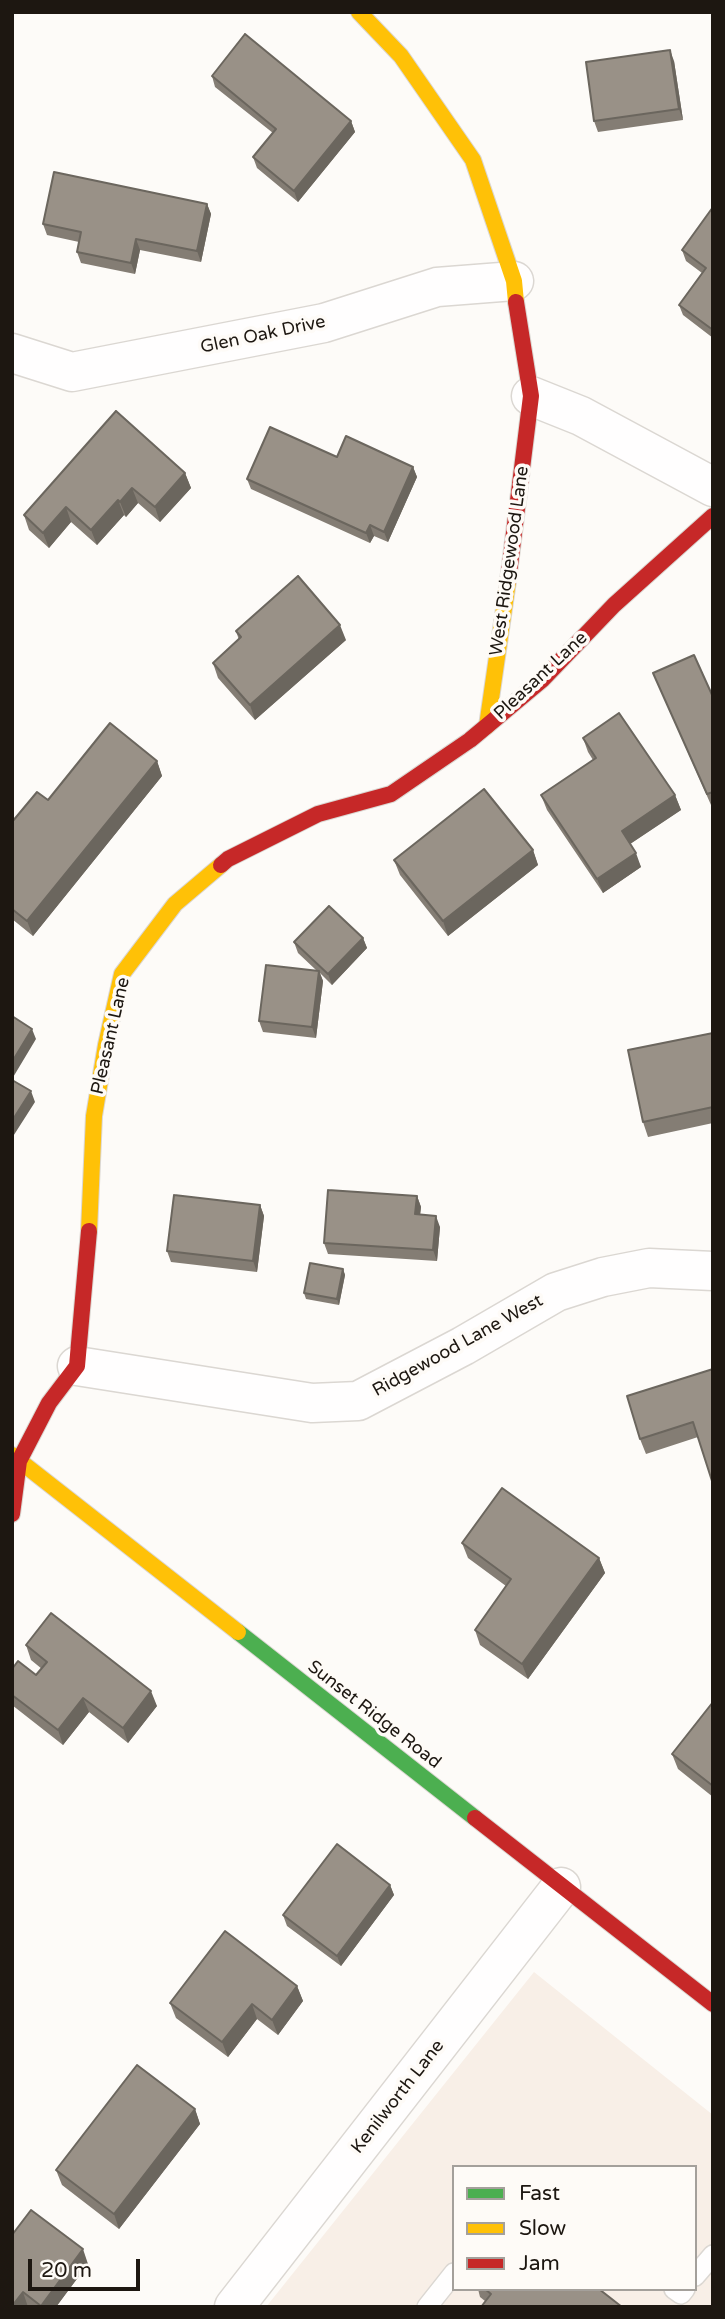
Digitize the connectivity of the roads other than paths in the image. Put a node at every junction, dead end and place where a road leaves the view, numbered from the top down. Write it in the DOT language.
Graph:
graph roads {
  1 [pos="359,12"];
  2 [pos="514,281"];
  3 [pos="12,353"];
  4 [pos="531,396"];
  5 [pos="713,487"];
  6 [pos="713,516"];
  7 [pos="487,726"];
  8 [pos="713,1271"];
  9 [pos="77,1366"];
  10 [pos="14,1460"];
  11 [pos="12,1514"];
  12 [pos="561,1887"];
  13 [pos="713,2004"];
  14 [pos="713,2255"];
  15 [pos="697,2274"];
  16 [pos="452,2276"];
  17 [pos="234,2307"];
  18 [pos="427,2307"];
  1 -- 2 [label="street, West Ridgewood Lane"];
  2 -- 3 [label="street, Glen Oak Drive"];
  2 -- 4 [label="street, West Ridgewood Lane"];
  4 -- 5 [label="street"];
  4 -- 7 [label="street, West Ridgewood Lane"];
  6 -- 7 [label="street, Pleasant Lane"];
  7 -- 9 [label="street, Pleasant Lane"];
  8 -- 9 [label="street, Ridgewood Lane West"];
  9 -- 10 [label="street"];
  10 -- 11 [label="street"];
  10 -- 12 [label="street, Sunset Ridge Road"];
  12 -- 13 [label="street, Sunset Ridge Road"];
  12 -- 17 [label="street, Kenilworth Lane"];
  14 -- 15 [label="lane"];
  16 -- 18 [label="lane"];
}
